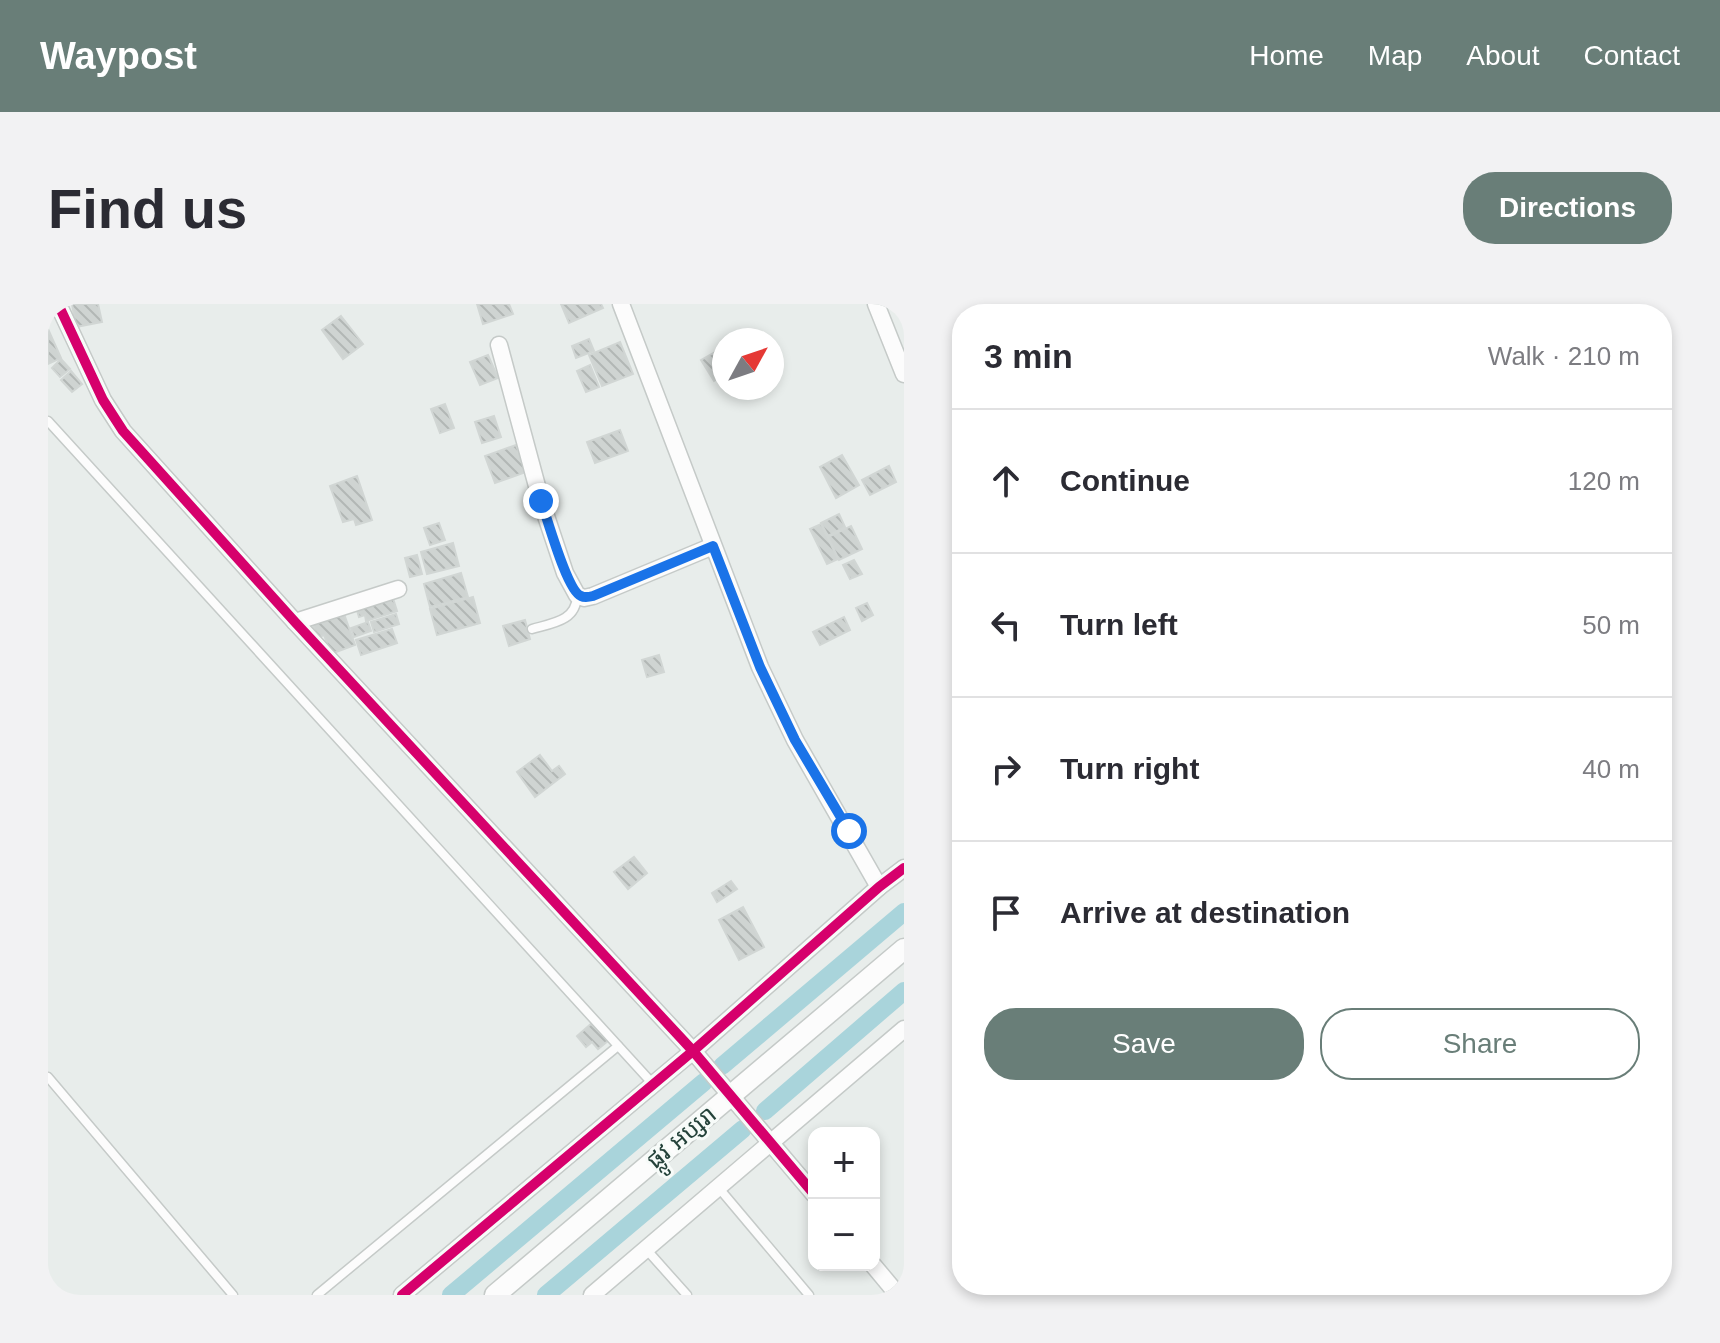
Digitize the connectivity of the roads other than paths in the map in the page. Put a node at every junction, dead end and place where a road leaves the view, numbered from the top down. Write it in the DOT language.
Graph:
graph roads {
  1 [pos="58,304"];
  2 [pos="621,304"];
  3 [pos="876,304"];
  4 [pos="499,345"];
  5 [pos="904,374"];
  6 [pos="48,421"];
  7 [pos="713,546"];
  8 [pos="398,589"];
  9 [pos="577,595"];
  10 [pos="295,622"];
  11 [pos="532,629"];
  12 [pos="904,868"];
  13 [pos="879,887"];
  14 [pos="904,949"];
  15 [pos="904,1029"];
  16 [pos="618,1046"];
  17 [pos="693,1051"];
  18 [pos="48,1077"];
  19 [pos="653,1085"];
  20 [pos="731,1094"];
  21 [pos="771,1142"];
  22 [pos="718,1187"];
  23 [pos="808,1187"];
  24 [pos="646,1249"];
  25 [pos="878,1271"];
  26 [pos="233,1295"];
  27 [pos="317,1295"];
  28 [pos="402,1295"];
  29 [pos="495,1295"];
  30 [pos="592,1295"];
  31 [pos="687,1295"];
  32 [pos="809,1295"];
  33 [pos="898,1295"];
  1 -- 10 [label="street"];
  2 -- 7 [label="street"];
  3 -- 5 [label="street"];
  4 -- 9 [label="street"];
  6 -- 16 [label="lane"];
  7 -- 9 [label="street"];
  7 -- 13 [label="street"];
  8 -- 10 [label="street"];
  9 -- 11 [label="lane"];
  10 -- 17 [label="street"];
  12 -- 13 [label="street"];
  13 -- 17 [label="street"];
  14 -- 20 [label="street, ផ្លូវ អប្សរា"];
  15 -- 21 [label="street"];
  16 -- 19 [label="lane"];
  16 -- 27 [label="lane"];
  17 -- 19 [label="street"];
  17 -- 20 [label="street"];
  18 -- 26 [label="lane"];
  19 -- 28 [label="street"];
  20 -- 21 [label="street"];
  20 -- 29 [label="street, ផ្លូវ អប្សរា"];
  21 -- 22 [label="street"];
  21 -- 23 [label="street"];
  22 -- 24 [label="street"];
  22 -- 32 [label="lane"];
  24 -- 30 [label="street"];
  24 -- 31 [label="lane"];
  25 -- 33 [label="street"];
}
